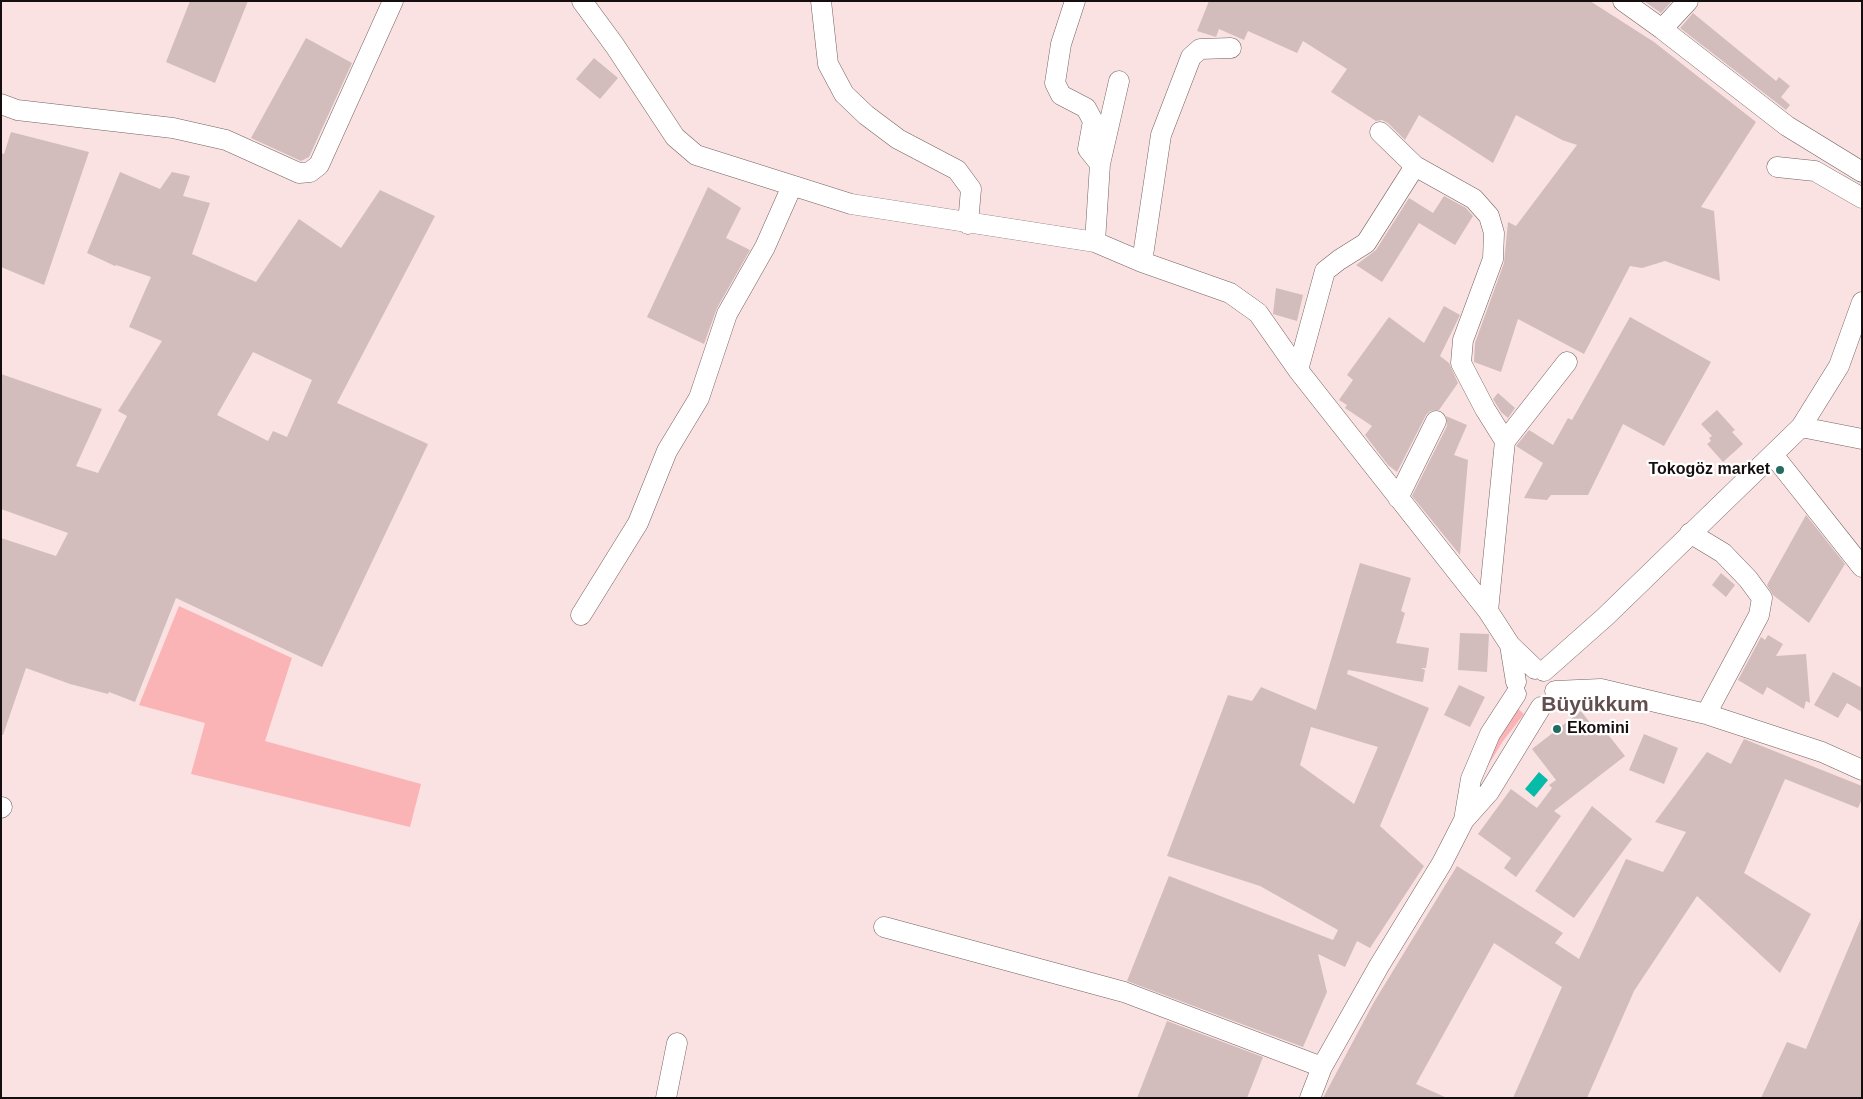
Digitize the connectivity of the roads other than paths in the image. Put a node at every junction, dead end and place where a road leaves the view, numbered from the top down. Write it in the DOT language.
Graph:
graph roads {
  1 [pos="394,1"];
  2 [pos="582,1"];
  3 [pos="821,1"];
  4 [pos="1075,1"];
  5 [pos="1622,1"];
  6 [pos="1688,1"];
  7 [pos="1662,29"];
  8 [pos="1230,48"];
  9 [pos="1119,81"];
  10 [pos="1,104"];
  11 [pos="1380,132"];
  12 [pos="1100,164"];
  13 [pos="1415,166"];
  14 [pos="1777,167"];
  15 [pos="1862,172"];
  16 [pos="792,186"];
  17 [pos="1862,198"];
  18 [pos="968,224"];
  19 [pos="1095,242"];
  20 [pos="1142,262"];
  21 [pos="1862,302"];
  22 [pos="1566,362"];
  23 [pos="1298,370"];
  24 [pos="1436,420"];
  25 [pos="1801,427"];
  26 [pos="1862,439"];
  27 [pos="1505,441"];
  28 [pos="1774,456"];
  29 [pos="1398,498"];
  30 [pos="1690,533"];
  31 [pos="1862,567"];
  32 [pos="1488,611"];
  33 [pos="581,615"];
  34 [pos="1510,645"];
  35 [pos="1540,670"];
  36 [pos="1516,688"];
  37 [pos="1555,690"];
  38 [pos="1541,707"];
  39 [pos="1706,714"];
  40 [pos="1862,770"];
  41 [pos="1464,820"];
  42 [pos="884,927"];
  43 [pos="677,1043"];
  44 [pos="1322,1067"];
  45 [pos="666,1098"];
  46 [pos="1310,1098"];
  1 -- 10 [label="street"];
  2 -- 16 [label="street"];
  3 -- 18 [label="street"];
  4 -- 12 [label="street"];
  5 -- 7 [label="street"];
  6 -- 7 [label="street"];
  7 -- 15 [label="street"];
  8 -- 20 [label="street"];
  9 -- 12 [label="street"];
  11 -- 13 [label="street"];
  12 -- 19 [label="street"];
  13 -- 23 [label="street"];
  13 -- 27 [label="street"];
  14 -- 17 [label="street"];
  16 -- 18 [label="street"];
  16 -- 33 [label="street"];
  18 -- 19 [label="street"];
  19 -- 20 [label="street"];
  20 -- 23 [label="street"];
  21 -- 25 [label="street"];
  22 -- 27 [label="street"];
  23 -- 29 [label="street"];
  24 -- 29 [label="street"];
  25 -- 26 [label="street"];
  25 -- 28 [label="street"];
  27 -- 32 [label="street"];
  28 -- 30 [label="street"];
  28 -- 31 [label="street"];
  29 -- 32 [label="street"];
  30 -- 35 [label="street"];
  30 -- 39 [label="street"];
  32 -- 34 [label="street"];
  34 -- 35 [label="street"];
  34 -- 36 [label="street"];
  35 -- 36 [label="street"];
  35 -- 37 [label="street"];
  36 -- 38 [label="street"];
  36 -- 41 [label="street"];
  37 -- 38 [label="street"];
  37 -- 39 [label="street"];
  38 -- 41 [label="street"];
  39 -- 40 [label="street"];
  41 -- 44 [label="street"];
  42 -- 44 [label="street"];
  43 -- 45 [label="street"];
  44 -- 46 [label="street"];
}
